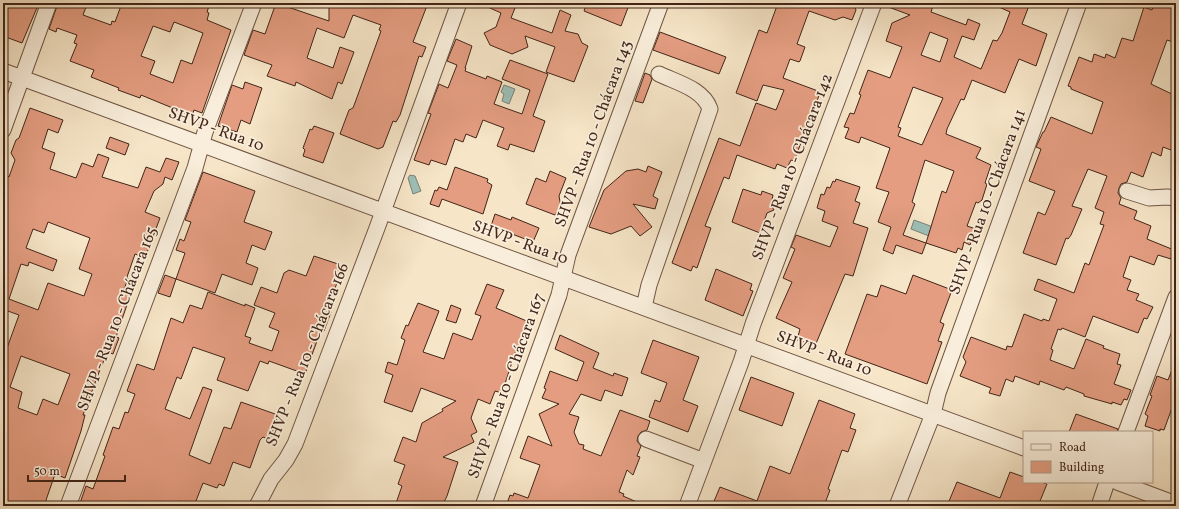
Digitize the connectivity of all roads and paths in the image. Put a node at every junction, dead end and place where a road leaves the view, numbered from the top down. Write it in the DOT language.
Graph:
graph roads {
  1 [pos="49,3"];
  2 [pos="254,3"];
  3 [pos="459,3"];
  4 [pos="661,3"];
  5 [pos="874,3"];
  6 [pos="1080,3"];
  7 [pos="3,71"];
  8 [pos="660,74"];
  9 [pos="22,78"];
  10 [pos="3,130"];
  11 [pos="201,144"];
  12 [pos="1127,191"];
  13 [pos="1176,198"];
  14 [pos="383,211"];
  15 [pos="563,278"];
  16 [pos="1176,298"];
  17 [pos="644,307"];
  18 [pos="746,344"];
  19 [pos="933,414"];
  20 [pos="1126,431"];
  21 [pos="646,439"];
  22 [pos="1023,448"];
  23 [pos="704,461"];
  24 [pos="1108,483"];
  25 [pos="1120,483"];
  26 [pos="1176,504"];
  27 [pos="68,506"];
  28 [pos="257,506"];
  29 [pos="483,506"];
  30 [pos="687,506"];
  31 [pos="898,506"];
  32 [pos="1099,506"];
  1 -- 9 [label="street"];
  2 -- 11 [label="street, SHVP - Rua 10 - Chácara 165"];
  3 -- 14 [label="street, SHVP - Rua 10 - Chácara 166"];
  4 -- 15 [label="street, SHVP - Rua 10 - Chácara 143"];
  5 -- 18 [label="street, SHVP - Rua 10 - Chácara 142"];
  6 -- 19 [label="street, SHVP - Rua 10 - Chácara 141"];
  7 -- 9 [label="street, SHVP - Rua 10"];
  8 -- 17 [label="street"];
  9 -- 10 [label="street"];
  9 -- 11 [label="street, SHVP - Rua 10"];
  11 -- 14 [label="street, SHVP - Rua 10"];
  11 -- 27 [label="street, SHVP - Rua 10 - Chácara 165"];
  12 -- 13 [label="street"];
  14 -- 15 [label="street, SHVP - Rua 10"];
  14 -- 28 [label="street, SHVP - Rua 10 - Chácara 166"];
  15 -- 17 [label="street, SHVP - Rua 10"];
  15 -- 29 [label="street, SHVP - Rua 10 - Chácara 167"];
  16 -- 20 [label="street"];
  17 -- 18 [label="street, SHVP - Rua 10"];
  18 -- 19 [label="street, SHVP - Rua 10"];
  18 -- 23 [label="street, SHVP - Rua 10 - Chácara 142"];
  19 -- 22 [label="street, SHVP - Rua 10"];
  19 -- 31 [label="street, SHVP - Rua 10 - Chácara 141"];
  21 -- 23 [label="street"];
  23 -- 30 [label="street, SHVP - Rua 10 - Chácara 142"];
  24 -- 32 [label="street"];
  25 -- 26 [label="street"];
}
